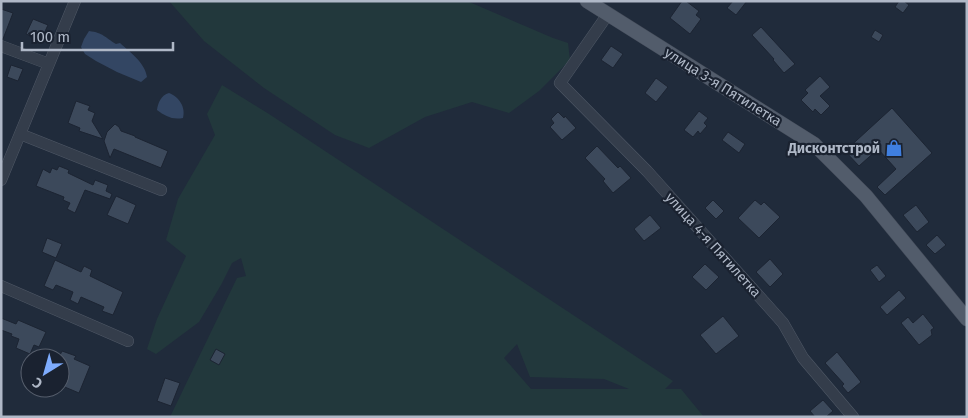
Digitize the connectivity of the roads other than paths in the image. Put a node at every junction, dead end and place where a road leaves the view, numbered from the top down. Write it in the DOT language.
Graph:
graph roads {
  1 [pos="75,1"];
  2 [pos="594,3"];
  3 [pos="608,14"];
  4 [pos="1,46"];
  5 [pos="49,64"];
  6 [pos="20,134"];
  7 [pos="1,180"];
  8 [pos="161,190"];
  9 [pos="1,286"];
  10 [pos="967,319"];
  11 [pos="128,341"];
  12 [pos="853,417"];
  1 -- 5 [label="street"];
  2 -- 3 [label="main road, улица 3-я Пятилетка"];
  3 -- 10 [label="main road, улица 3-я Пятилетка"];
  3 -- 12 [label="street, улица 4-я Пятилетка"];
  4 -- 5 [label="street"];
  5 -- 6 [label="street"];
  6 -- 7 [label="street"];
  6 -- 8 [label="street"];
  9 -- 11 [label="street"];
}
